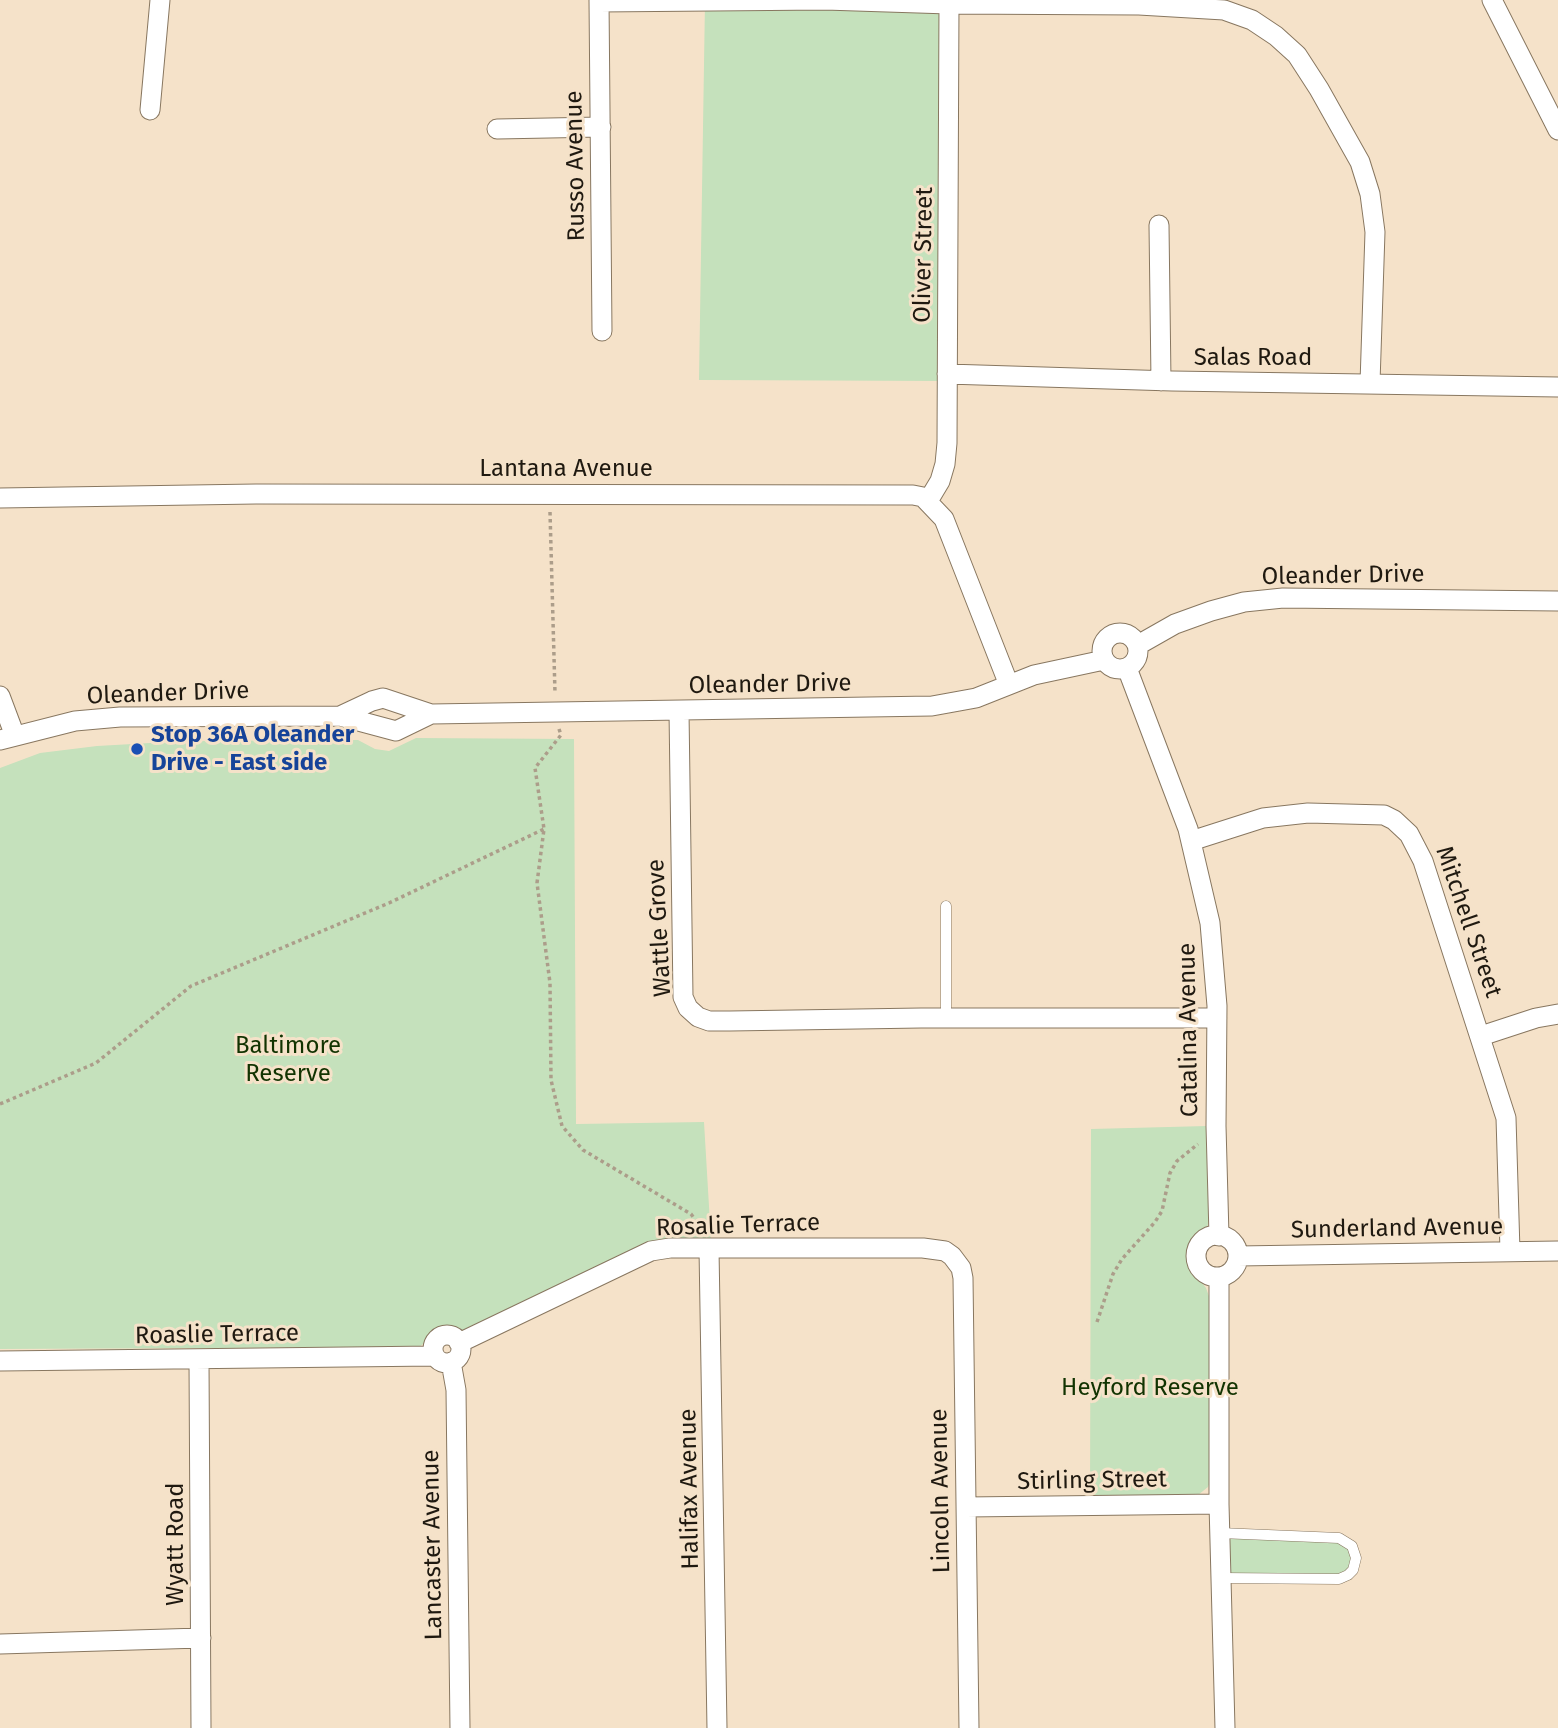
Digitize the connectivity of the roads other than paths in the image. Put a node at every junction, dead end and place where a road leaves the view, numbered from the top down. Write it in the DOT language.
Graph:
graph roads {
  1 [pos="160,0"];
  2 [pos="825,0"];
  3 [pos="1492,0"];
  4 [pos="599,1"];
  5 [pos="1139,3"];
  6 [pos="949,4"];
  7 [pos="150,110"];
  8 [pos="601,127"];
  9 [pos="497,129"];
  10 [pos="1558,131"];
  11 [pos="1159,225"];
  12 [pos="602,331"];
  13 [pos="947,374"];
  14 [pos="1161,381"];
  15 [pos="1370,383"];
  16 [pos="1558,387"];
  17 [pos="0,498"];
  18 [pos="928,501"];
  19 [pos="1558,601"];
  20 [pos="1138,645"];
  21 [pos="1104,660"];
  22 [pos="1127,668"];
  23 [pos="1009,685"];
  24 [pos="0,696"];
  25 [pos="679,711"];
  26 [pos="431,714"];
  27 [pos="340,716"];
  28 [pos="8,738"];
  29 [pos="1191,841"];
  30 [pos="946,906"];
  31 [pos="1558,1014"];
  32 [pos="946,1017"];
  33 [pos="1217,1018"];
  34 [pos="1481,1036"];
  35 [pos="1219,1236"];
  36 [pos="709,1249"];
  37 [pos="1510,1251"];
  38 [pos="1558,1251"];
  39 [pos="952,1256"];
  40 [pos="1238,1256"];
  41 [pos="1219,1277"];
  42 [pos="443,1359"];
  43 [pos="199,1360"];
  44 [pos="0,1361"];
  45 [pos="1219,1504"];
  46 [pos="966,1507"];
  47 [pos="1220,1532"];
  48 [pos="1221,1578"];
  49 [pos="201,1638"];
  50 [pos="0,1644"];
  51 [pos="201,1728"];
  52 [pos="460,1728"];
  53 [pos="717,1728"];
  54 [pos="969,1728"];
  55 [pos="1225,1728"];
  1 -- 7 [label="street"];
  2 -- 4 [label="street"];
  2 -- 6 [label="street"];
  3 -- 10 [label="street"];
  4 -- 8 [label="street, Russo Avenue"];
  5 -- 6 [label="street"];
  5 -- 15 [label="street"];
  6 -- 13 [label="street, Oliver Street"];
  8 -- 9 [label="street"];
  8 -- 12 [label="street, Russo Avenue"];
  11 -- 14 [label="street"];
  13 -- 14 [label="street, Salas Road"];
  13 -- 18 [label="street, Oliver Street"];
  14 -- 15 [label="street, Salas Road"];
  15 -- 16 [label="street, Salas Road"];
  17 -- 18 [label="street, Lantana Avenue"];
  18 -- 23 [label="street"];
  19 -- 20 [label="street, Oleander Drive"];
  20 -- 21 [label="street"];
  20 -- 22 [label="street"];
  21 -- 22 [label="street"];
  21 -- 23 [label="street, Oleander Drive"];
  22 -- 29 [label="street, Catalina Avenue"];
  23 -- 25 [label="street, Oleander Drive"];
  24 -- 28 [label="street"];
  25 -- 26 [label="street, Oleander Drive"];
  25 -- 32 [label="street, Wattle Grove"];
  26 -- 27 [label="street, Oleander Drive"];
  26 -- 27 [label="street, Oleander Drive"];
  27 -- 28 [label="street, Oleander Drive"];
  29 -- 33 [label="street, Catalina Avenue"];
  29 -- 34 [label="street, Mitchell Street"];
  30 -- 32 [label="lane"];
  31 -- 34 [label="street"];
  32 -- 33 [label="street, Wattle Grove"];
  33 -- 35 [label="street, Catalina Avenue"];
  34 -- 37 [label="street, Mitchell Street"];
  35 -- 40 [label="street"];
  35 -- 41 [label="street"];
  36 -- 39 [label="street, Rosalie Terrace"];
  36 -- 42 [label="street, Rosalie Terrace"];
  36 -- 53 [label="street, Halifax Avenue"];
  37 -- 38 [label="street, Sunderland Avenue"];
  37 -- 40 [label="street, Sunderland Avenue"];
  39 -- 46 [label="street, Lincoln Avenue"];
  40 -- 41 [label="street"];
  41 -- 45 [label="street"];
  42 -- 43 [label="street, Roaslie Terrace"];
  42 -- 52 [label="street, Lancaster Avenue"];
  43 -- 44 [label="street, Roaslie Terrace"];
  43 -- 49 [label="street, Wyatt Road"];
  45 -- 46 [label="street, Stirling Street"];
  45 -- 47 [label="street"];
  46 -- 54 [label="street, Lincoln Avenue"];
  47 -- 48 [label="street"];
  47 -- 48 [label="lane"];
  48 -- 55 [label="street"];
  49 -- 50 [label="street"];
  49 -- 51 [label="street, Wyatt Road"];
}
